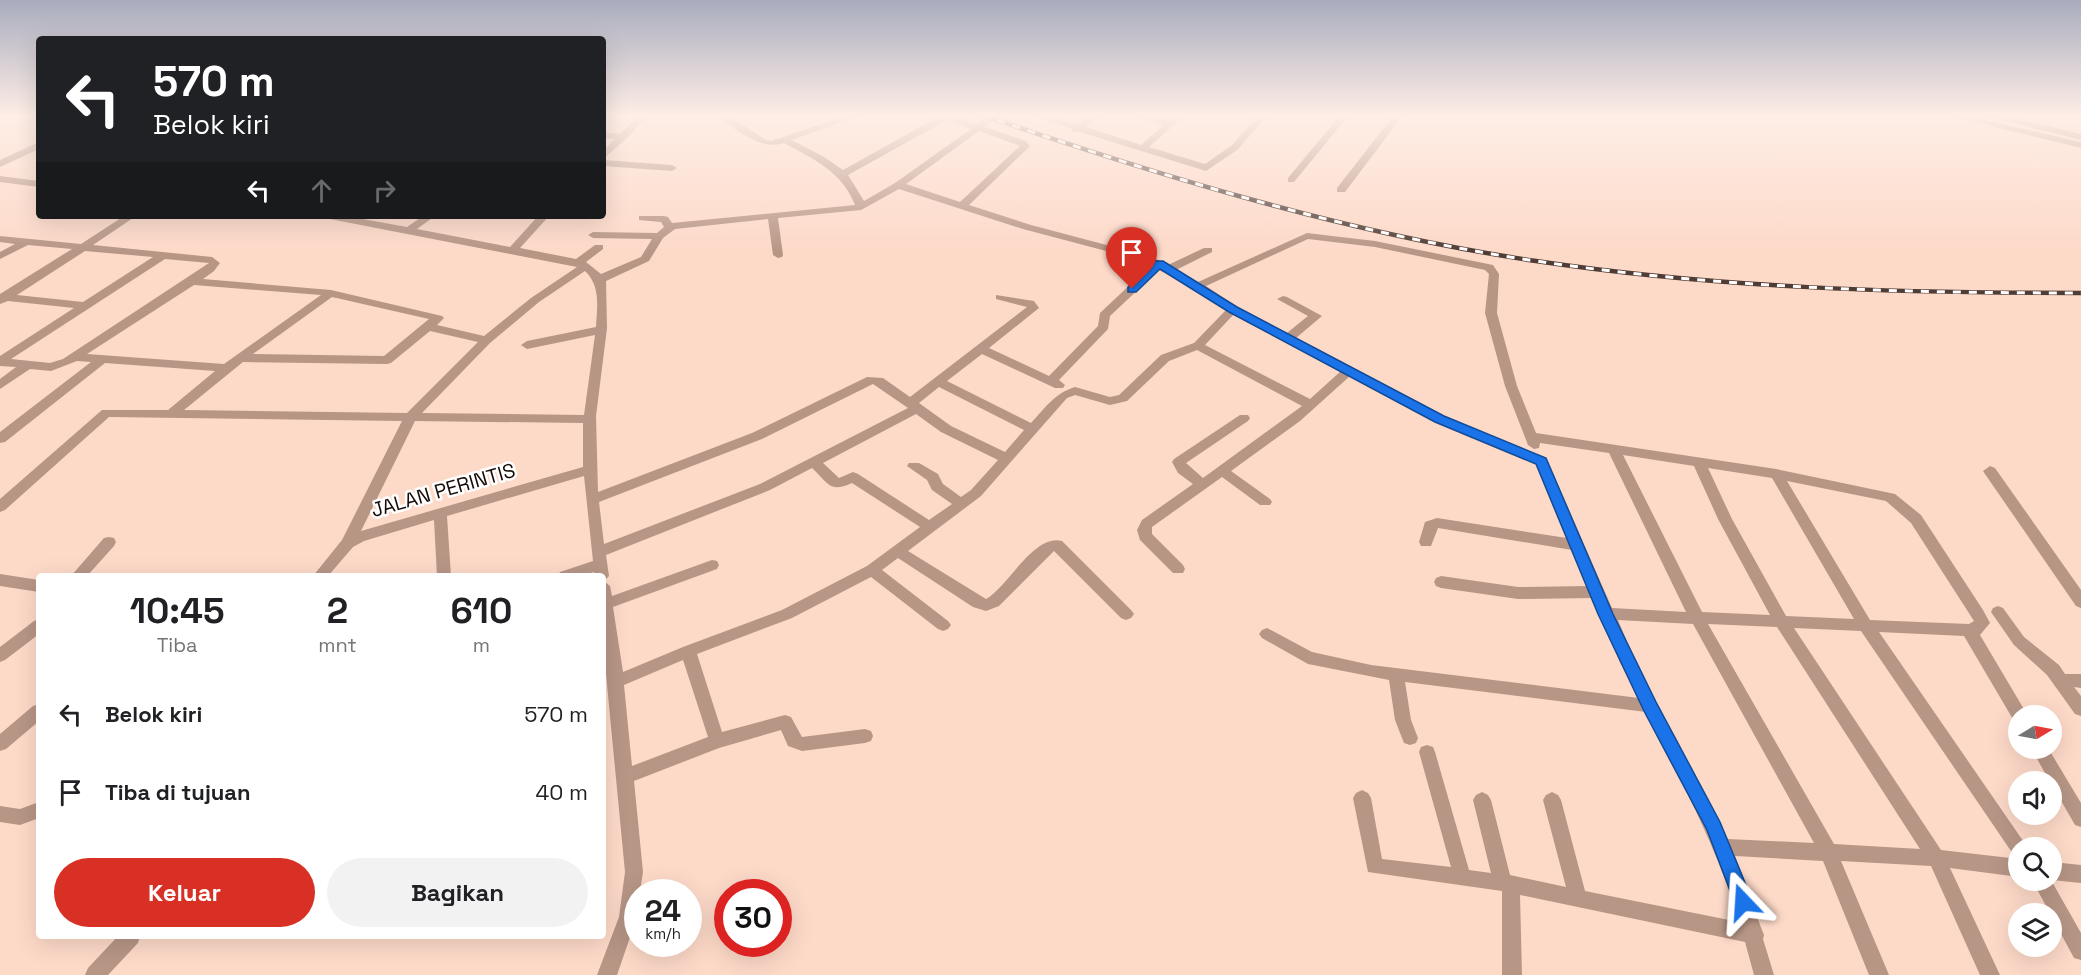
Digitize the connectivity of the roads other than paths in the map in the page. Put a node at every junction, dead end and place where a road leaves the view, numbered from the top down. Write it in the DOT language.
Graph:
graph roads {
  1 [pos="820,160"];
  2 [pos="866,160"];
  3 [pos="933,160"];
  4 [pos="1011,160"];
  5 [pos="1178,160"];
  6 [pos="1218,160"];
  7 [pos="1307,160"];
  8 [pos="1364,160"];
  9 [pos="606,163"];
  10 [pos="672,168"];
  11 [pos="843,174"];
  12 [pos="0,179"];
  13 [pos="1291,180"];
  14 [pos="36,184"];
  15 [pos="898,186"];
  16 [pos="1341,190"];
  17 [pos="962,206"];
  18 [pos="861,207"];
  19 [pos="773,216"];
  20 [pos="643,218"];
  21 [pos="126,219"];
  22 [pos="346,219"];
  23 [pos="426,219"];
  24 [pos="541,219"];
  25 [pos="669,227"];
  26 [pos="408,231"];
  27 [pos="593,236"];
  28 [pos="659,236"];
  29 [pos="0,239"];
  30 [pos="26,242"];
  31 [pos="85,246"];
  32 [pos="598,247"];
  33 [pos="513,250"];
  34 [pos="1208,250"];
  35 [pos="165,254"];
  36 [pos="778,255"];
  37 [pos="0,256"];
  38 [pos="582,265"];
  39 [pos="1164,267"];
  40 [pos="600,279"];
  41 [pos="191,281"];
  42 [pos="1198,286"];
  43 [pos="331,293"];
  44 [pos="1000,297"];
  45 [pos="2,299"];
  46 [pos="1283,299"];
  47 [pos="85,306"];
  48 [pos="1233,309"];
  49 [pos="430,327"];
  50 [pos="600,330"];
  51 [pos="1288,338"];
  52 [pos="486,340"];
  53 [pos="527,345"];
  54 [pos="1198,346"];
  55 [pos="981,349"];
  56 [pos="77,357"];
  57 [pos="104,358"];
  58 [pos="240,358"];
  59 [pos="0,362"];
  60 [pos="27,365"];
  61 [pos="226,368"];
  62 [pos="1349,371"];
  63 [pos="1051,381"];
  64 [pos="940,383"];
  65 [pos="0,385"];
  66 [pos="1072,391"];
  67 [pos="1311,405"];
  68 [pos="913,407"];
  69 [pos="172,413"];
  70 [pos="411,416"];
  71 [pos="1244,418"];
  72 [pos="590,419"];
  73 [pos="1032,429"];
  74 [pos="1531,437"];
  75 [pos="0,439"];
  76 [pos="1613,448"];
  77 [pos="1008,459"];
  78 [pos="1541,461"];
  79 [pos="814,462"];
  80 [pos="1698,462"];
  81 [pos="914,466"];
  82 [pos="592,469"];
  83 [pos="1222,471"];
  84 [pos="1990,471"];
  85 [pos="1776,474"];
  86 [pos="1203,485"];
  87 [pos="593,499"];
  88 [pos="1265,501"];
  89 [pos="962,504"];
  90 [pos="0,507"];
  91 [pos="440,513"];
  92 [pos="931,528"];
  93 [pos="109,542"];
  94 [pos="1426,542"];
  95 [pos="348,543"];
  96 [pos="1576,545"];
  97 [pos="899,552"];
  98 [pos="600,564"];
  99 [pos="712,565"];
  100 [pos="1178,569"];
  101 [pos="872,570"];
  102 [pos="81,573"];
  103 [pos="323,573"];
  104 [pos="444,573"];
  105 [pos="574,573"];
  106 [pos="0,580"];
  107 [pos="1441,582"];
  108 [pos="36,586"];
  109 [pos="1597,592"];
  110 [pos="2081,602"];
  111 [pos="606,603"];
  112 [pos="606,610"];
  113 [pos="1998,612"];
  114 [pos="1126,614"];
  115 [pos="1606,614"];
  116 [pos="1697,618"];
  117 [pos="1781,621"];
  118 [pos="1864,623"];
  119 [pos="943,625"];
  120 [pos="36,627"];
  121 [pos="1972,630"];
  122 [pos="1267,634"];
  123 [pos="687,651"];
  124 [pos="0,656"];
  125 [pos="1396,675"];
  126 [pos="2061,680"];
  127 [pos="2081,681"];
  128 [pos="616,682"];
  129 [pos="2013,705"];
  130 [pos="1650,706"];
  131 [pos="2081,709"];
  132 [pos="36,714"];
  133 [pos="866,736"];
  134 [pos="1410,738"];
  135 [pos="717,741"];
  136 [pos="0,744"];
  137 [pos="1427,752"];
  138 [pos="2046,759"];
  139 [pos="626,776"];
  140 [pos="1362,798"];
  141 [pos="1482,800"];
  142 [pos="1552,800"];
  143 [pos="36,811"];
  144 [pos="0,814"];
  145 [pos="2081,819"];
  146 [pos="2011,837"];
  147 [pos="1722,847"];
  148 [pos="1828,851"];
  149 [pos="1936,858"];
  150 [pos="2008,867"];
  151 [pos="2062,872"];
  152 [pos="2081,874"];
  153 [pos="1462,876"];
  154 [pos="1507,883"];
  155 [pos="2047,891"];
  156 [pos="1578,898"];
  157 [pos="1755,935"];
  158 [pos="128,939"];
  159 [pos="2081,951"];
  160 [pos="95,975"];
  161 [pos="607,975"];
  162 [pos="1512,975"];
  163 [pos="1764,975"];
  164 [pos="1879,975"];
  165 [pos="1990,975"];
  1 -- 11 [label="street"];
  2 -- 11 [label="street"];
  3 -- 15 [label="street"];
  4 -- 17 [label="street"];
  5 -- 6 [label="street"];
  7 -- 13 [label="street"];
  8 -- 16 [label="street"];
  9 -- 10 [label="street"];
  11 -- 18 [label="street"];
  12 -- 14 [label="street"];
  15 -- 17 [label="street"];
  15 -- 18 [label="street"];
  17 -- 39 [label="street"];
  18 -- 19 [label="street"];
  19 -- 25 [label="street"];
  19 -- 36 [label="street"];
  20 -- 25 [label="street"];
  21 -- 31 [label="street"];
  22 -- 26 [label="street"];
  23 -- 26 [label="street"];
  24 -- 33 [label="street"];
  25 -- 28 [label="street"];
  26 -- 33 [label="street"];
  27 -- 28 [label="street"];
  28 -- 40 [label="street"];
  29 -- 30 [label="street"];
  30 -- 31 [label="street"];
  30 -- 37 [label="street"];
  31 -- 35 [label="street"];
  31 -- 45 [label="street"];
  32 -- 38 [label="street"];
  33 -- 38 [label="street"];
  34 -- 39 [label="street"];
  35 -- 41 [label="street"];
  35 -- 47 [label="street"];
  38 -- 40 [label="street"];
  38 -- 52 [label="street"];
  39 -- 42 [label="street"];
  39 -- 63 [label="street"];
  40 -- 50 [label="street"];
  41 -- 43 [label="street"];
  41 -- 56 [label="street"];
  42 -- 48 [label="street"];
  42 -- 74 [label="street"];
  43 -- 49 [label="street"];
  43 -- 58 [label="street"];
  44 -- 55 [label="street"];
  45 -- 47 [label="street"];
  46 -- 51 [label="street"];
  47 -- 59 [label="street"];
  48 -- 51 [label="street"];
  48 -- 54 [label="street"];
  49 -- 52 [label="street"];
  49 -- 58 [label="street"];
  50 -- 53 [label="street"];
  50 -- 72 [label="street"];
  51 -- 62 [label="street"];
  52 -- 70 [label="street"];
  54 -- 66 [label="street"];
  54 -- 67 [label="street"];
  55 -- 63 [label="street"];
  55 -- 64 [label="street"];
  56 -- 57 [label="street"];
  56 -- 60 [label="street"];
  57 -- 61 [label="street"];
  57 -- 75 [label="street"];
  58 -- 61 [label="street"];
  59 -- 60 [label="street"];
  60 -- 65 [label="street"];
  61 -- 69 [label="street"];
  62 -- 67 [label="street"];
  62 -- 78 [label="street"];
  63 -- 66 [label="street"];
  64 -- 68 [label="street"];
  64 -- 73 [label="street"];
  66 -- 73 [label="street"];
  67 -- 83 [label="street"];
  68 -- 77 [label="street"];
  68 -- 79 [label="street"];
  68 -- 87 [label="street"];
  69 -- 70 [label="street"];
  69 -- 90 [label="street"];
  70 -- 72 [label="street"];
  70 -- 95 [label="street"];
  71 -- 86 [label="street"];
  72 -- 82 [label="street"];
  73 -- 77 [label="street"];
  74 -- 76 [label="street"];
  74 -- 78 [label="street"];
  76 -- 80 [label="street"];
  76 -- 116 [label="street"];
  77 -- 89 [label="street"];
  78 -- 96 [label="street"];
  79 -- 92 [label="street"];
  79 -- 98 [label="street"];
  80 -- 85 [label="street"];
  80 -- 117 [label="street"];
  81 -- 89 [label="street"];
  82 -- 87 [label="street"];
  82 -- 91 [label="street, JALAN PERINTIS"];
  83 -- 86 [label="street"];
  83 -- 88 [label="street"];
  84 -- 110 [label="street"];
  85 -- 118 [label="street"];
  85 -- 121 [label="street"];
  86 -- 100 [label="street"];
  87 -- 98 [label="street"];
  89 -- 92 [label="street"];
  91 -- 95 [label="street, JALAN PERINTIS"];
  91 -- 104 [label="street"];
  92 -- 97 [label="street"];
  93 -- 102 [label="street"];
  94 -- 96 [label="street"];
  95 -- 103 [label="street, JALAN PERINTIS"];
  96 -- 109 [label="street"];
  97 -- 101 [label="street"];
  97 -- 114 [label="street"];
  98 -- 105 [label="street"];
  99 -- 111 [label="street"];
  101 -- 119 [label="street"];
  101 -- 123 [label="street"];
  106 -- 108 [label="street"];
  107 -- 109 [label="street"];
  109 -- 115 [label="street"];
  112 -- 128 [label="street"];
  113 -- 126 [label="street"];
  115 -- 116 [label="street"];
  115 -- 130 [label="street"];
  116 -- 117 [label="street"];
  116 -- 148 [label="street"];
  117 -- 118 [label="street"];
  117 -- 149 [label="street"];
  118 -- 121 [label="street"];
  118 -- 146 [label="street"];
  120 -- 124 [label="street"];
  121 -- 129 [label="street"];
  122 -- 125 [label="street"];
  123 -- 128 [label="street"];
  123 -- 135 [label="street"];
  125 -- 130 [label="street"];
  125 -- 134 [label="street"];
  126 -- 127 [label="street"];
  126 -- 131 [label="street"];
  128 -- 139 [label="street"];
  130 -- 147 [label="street"];
  132 -- 136 [label="street"];
  133 -- 135 [label="street"];
  135 -- 139 [label="street"];
  137 -- 153 [label="street"];
  138 -- 145 [label="street"];
  139 -- 161 [label="street"];
  140 -- 153 [label="street"];
  141 -- 154 [label="street"];
  142 -- 156 [label="street"];
  143 -- 144 [label="street"];
  147 -- 148 [label="street"];
  147 -- 157 [label="street"];
  148 -- 149 [label="street"];
  148 -- 164 [label="street"];
  149 -- 150 [label="street"];
  149 -- 165 [label="street"];
  151 -- 152 [label="street"];
  153 -- 154 [label="street"];
  154 -- 156 [label="street"];
  154 -- 162 [label="street"];
  155 -- 159 [label="street"];
  156 -- 157 [label="street"];
  157 -- 163 [label="street"];
  158 -- 160 [label="street"];
}
